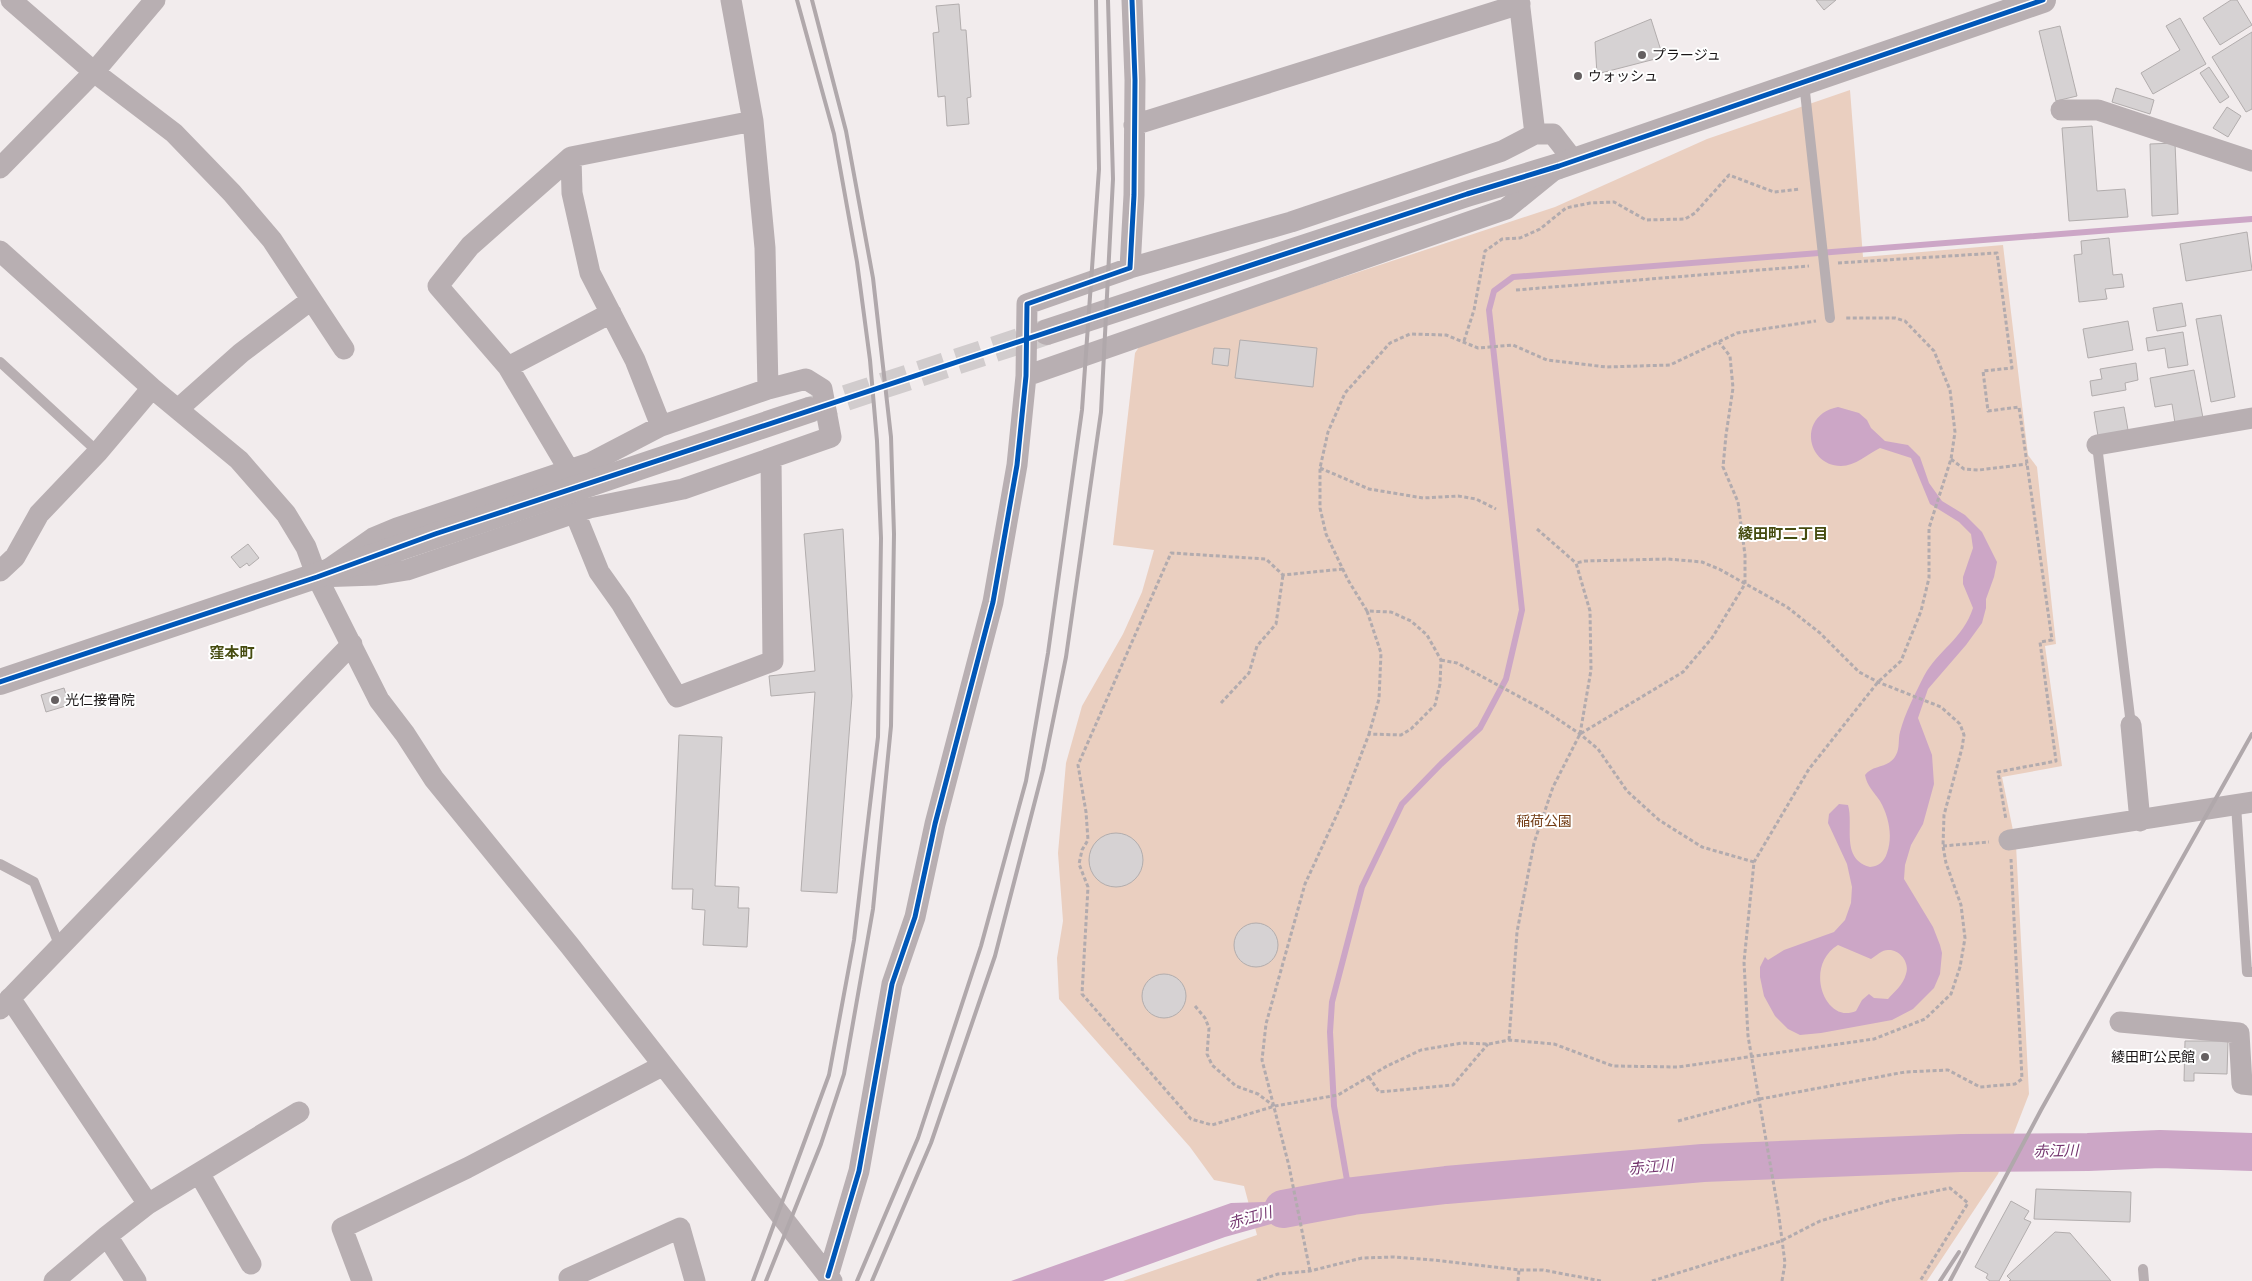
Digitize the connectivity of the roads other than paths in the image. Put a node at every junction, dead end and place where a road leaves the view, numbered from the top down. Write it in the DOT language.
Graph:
graph roads {
  1 [pos="11,0"];
  2 [pos="155,0"];
  3 [pos="731,0"];
  4 [pos="1132,0"];
  5 [pos="2043,0"];
  6 [pos="1520,2"];
  7 [pos="94,72"];
  8 [pos="1804,81"];
  9 [pos="2061,110"];
  10 [pos="753,121"];
  11 [pos="1134,125"];
  12 [pos="1535,134"];
  13 [pos="572,157"];
  14 [pos="2252,161"];
  15 [pos="1567,163"];
  16 [pos="0,168"];
  17 [pos="0,251"];
  18 [pos="1130,268"];
  19 [pos="311,300"];
  20 [pos="611,314"];
  21 [pos="1830,318"];
  22 [pos="1047,332"];
  23 [pos="344,349"];
  24 [pos="0,362"];
  25 [pos="508,367"];
  26 [pos="1026,376"];
  27 [pos="152,388"];
  28 [pos="768,389"];
  29 [pos="178,409"];
  30 [pos="809,410"];
  31 [pos="2252,418"];
  32 [pos="661,426"];
  33 [pos="2096,445"];
  34 [pos="98,452"];
  35 [pos="771,458"];
  36 [pos="569,470"];
  37 [pos="574,513"];
  38 [pos="0,571"];
  39 [pos="317,577"];
  40 [pos="352,644"];
  41 [pos="0,682"];
  42 [pos="2131,725"];
  43 [pos="2244,804"];
  44 [pos="2140,821"];
  45 [pos="2010,840"];
  46 [pos="0,864"];
  47 [pos="60,947"];
  48 [pos="2252,972"];
  49 [pos="5,1003"];
  50 [pos="2120,1022"];
  51 [pos="662,1066"];
  52 [pos="2252,1085"];
  53 [pos="299,1112"];
  54 [pos="199,1173"];
  55 [pos="148,1204"];
  56 [pos="107,1236"];
  57 [pos="251,1264"];
  58 [pos="2143,1269"];
  59 [pos="830,1278"];
  60 [pos="54,1281"];
  61 [pos="136,1281"];
  62 [pos="362,1281"];
  63 [pos="570,1281"];
  64 [pos="696,1281"];
  65 [pos="2144,1281"];
  1 -- 7 [label="street"];
  2 -- 7 [label="street"];
  3 -- 10 [label="street"];
  4 -- 11 [label="street"];
  5 -- 8 [label="street"];
  6 -- 11 [label="street"];
  6 -- 12 [label="street"];
  7 -- 16 [label="street"];
  7 -- 19 [label="street"];
  8 -- 15 [label="street"];
  8 -- 21 [label="lane"];
  9 -- 14 [label="street"];
  10 -- 13 [label="street"];
  10 -- 28 [label="street"];
  11 -- 18 [label="street"];
  12 -- 15 [label="street"];
  12 -- 18 [label="street"];
  13 -- 20 [label="street"];
  13 -- 25 [label="street"];
  15 -- 22 [label="street"];
  15 -- 26 [label="street"];
  17 -- 27 [label="street"];
  18 -- 26 [label="street"];
  19 -- 23 [label="street"];
  19 -- 29 [label="street"];
  20 -- 25 [label="street"];
  20 -- 32 [label="street"];
  24 -- 34 [label="lane"];
  25 -- 36 [label="street"];
  26 -- 59 [label="street"];
  27 -- 29 [label="street"];
  27 -- 34 [label="street"];
  28 -- 32 [label="street"];
  28 -- 35 [label="street"];
  29 -- 39 [label="street"];
  30 -- 39 [label="street"];
  31 -- 33 [label="street"];
  32 -- 36 [label="street"];
  33 -- 42 [label="lane"];
  34 -- 38 [label="street"];
  35 -- 37 [label="street"];
  35 -- 37 [label="street"];
  36 -- 39 [label="street"];
  37 -- 39 [label="street"];
  39 -- 40 [label="street"];
  39 -- 41 [label="street"];
  40 -- 47 [label="street"];
  40 -- 51 [label="street"];
  42 -- 44 [label="street"];
  43 -- 44 [label="street"];
  43 -- 48 [label="lane"];
  44 -- 45 [label="street"];
  46 -- 47 [label="lane"];
  47 -- 49 [label="street"];
  49 -- 55 [label="street"];
  50 -- 52 [label="street"];
  51 -- 59 [label="street"];
  51 -- 62 [label="street"];
  53 -- 54 [label="street"];
  54 -- 55 [label="street"];
  54 -- 57 [label="street"];
  55 -- 56 [label="street"];
  56 -- 60 [label="street"];
  56 -- 61 [label="street"];
  58 -- 65 [label="lane"];
  63 -- 64 [label="street"];
}
